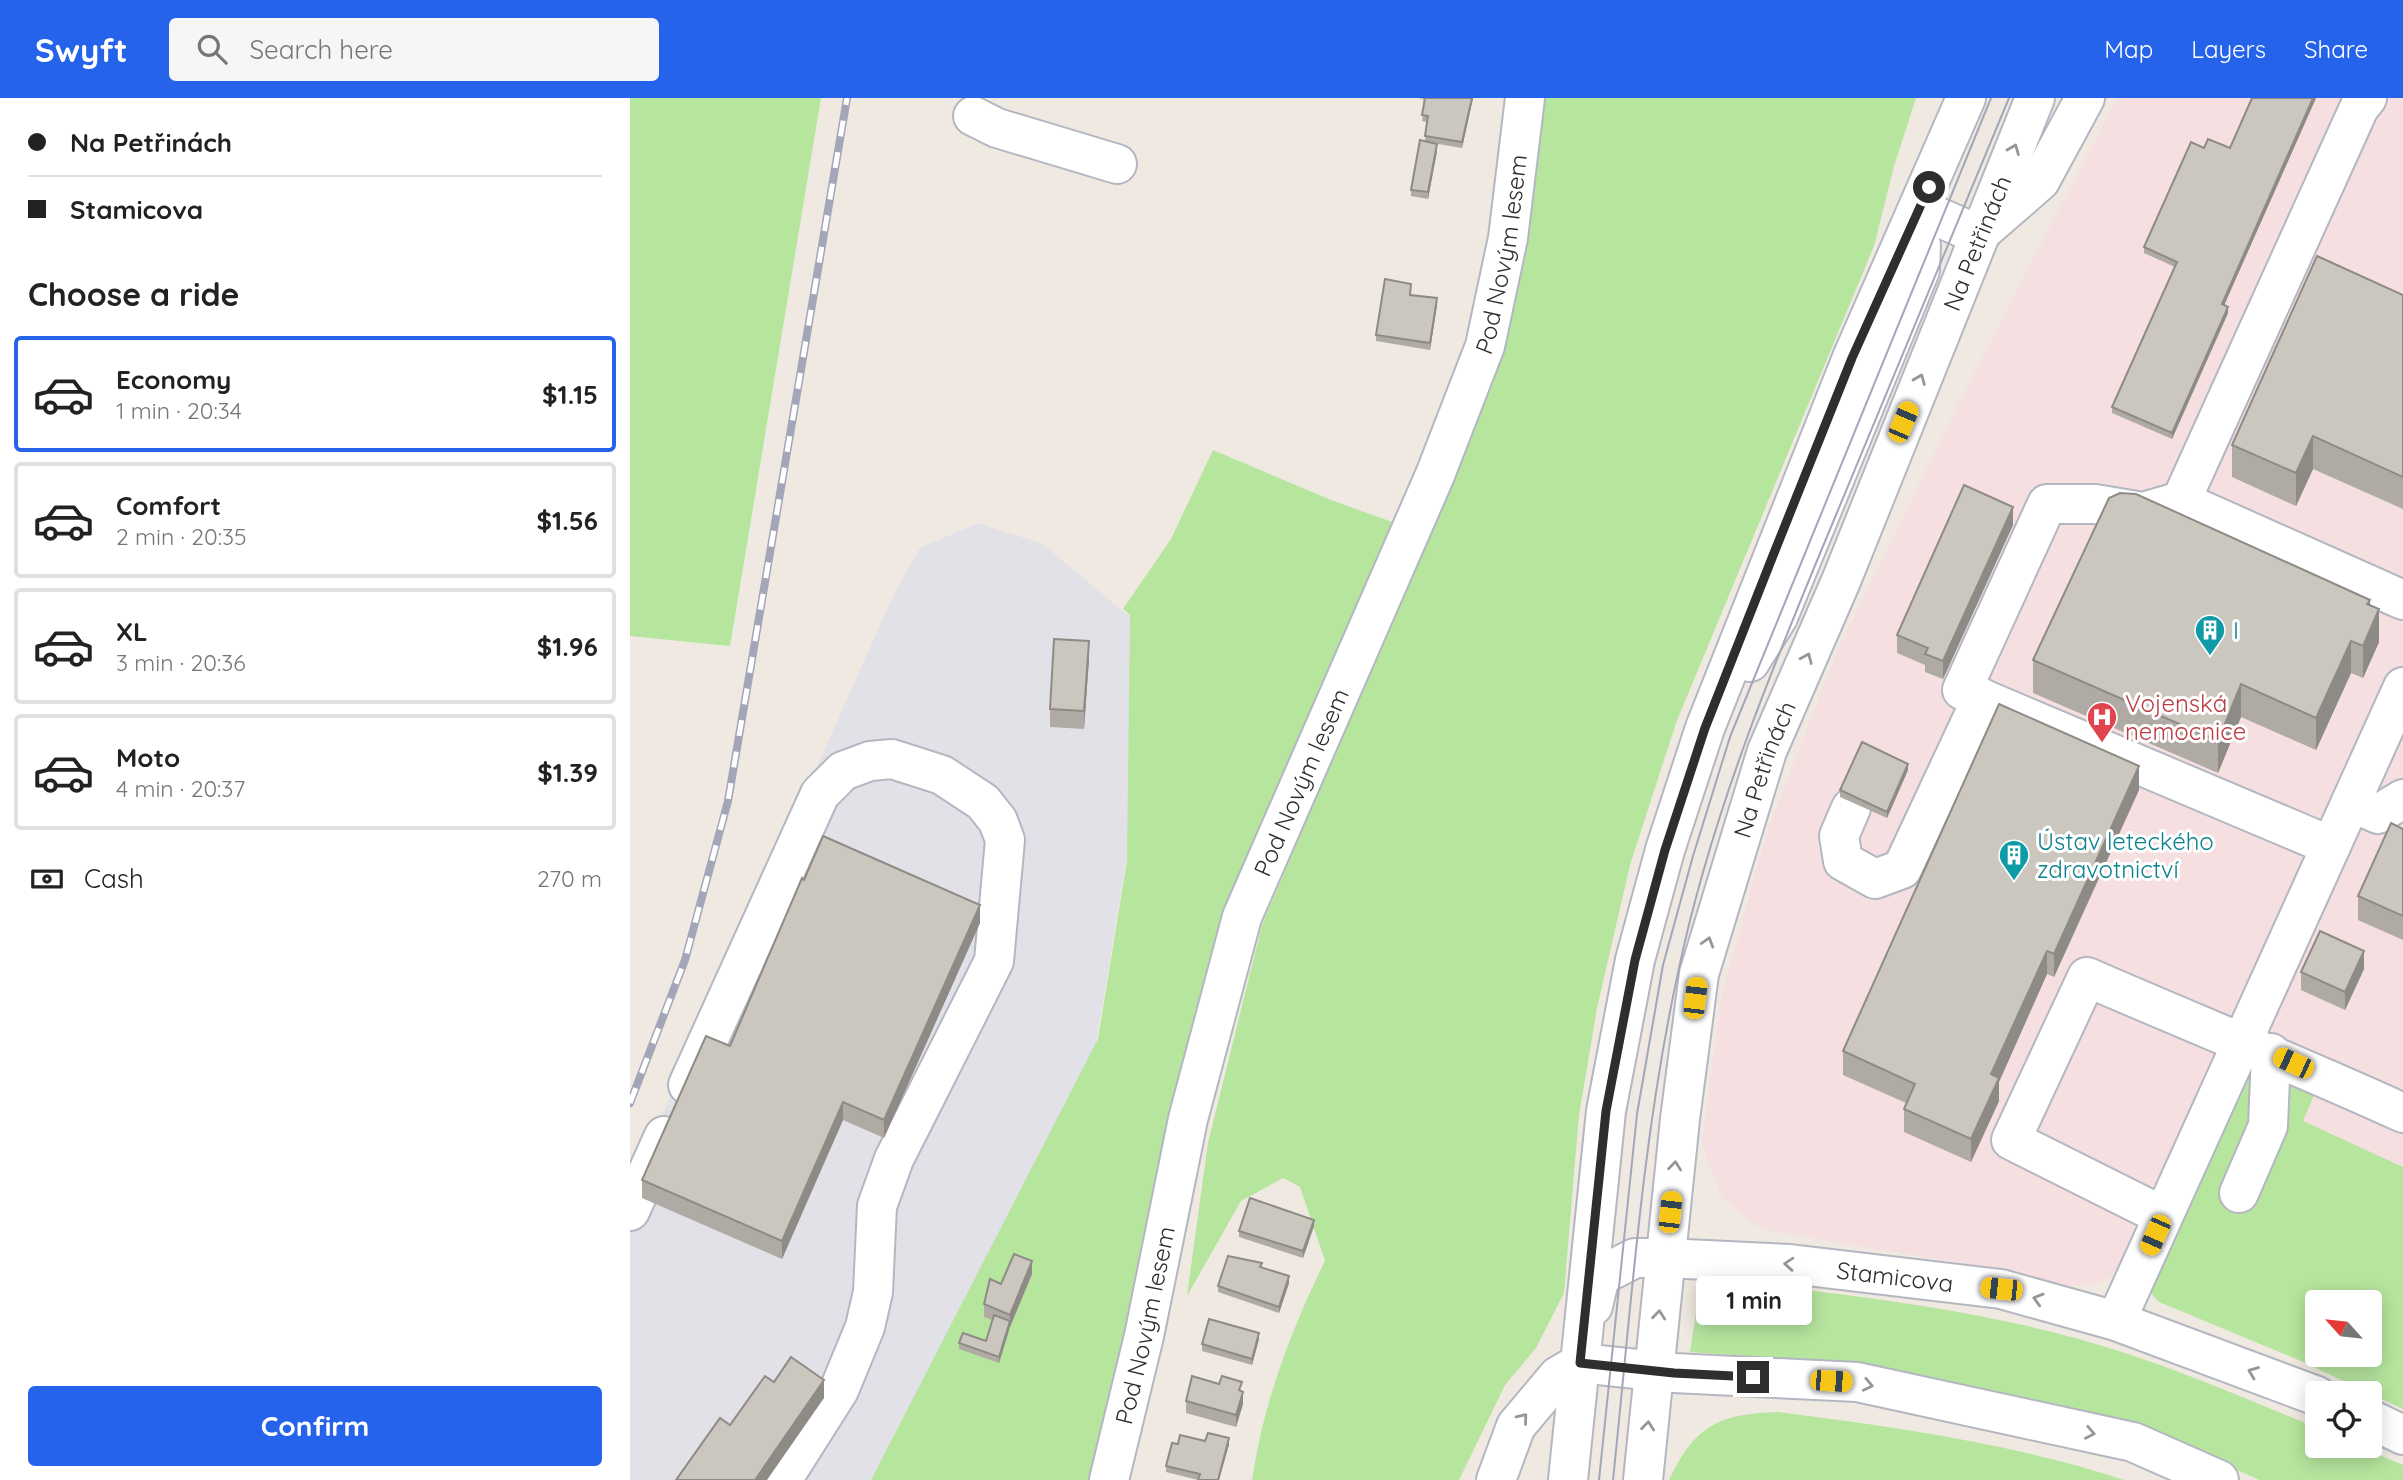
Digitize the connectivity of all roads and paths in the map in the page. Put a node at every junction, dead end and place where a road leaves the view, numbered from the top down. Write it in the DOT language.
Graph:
graph roads {
  1 [pos="1525,98"];
  2 [pos="1965,98"];
  3 [pos="2035,98"];
  4 [pos="2085,98"];
  5 [pos="2367,98"];
  6 [pos="973,116"];
  7 [pos="1117,164"];
  8 [pos="1920,209"];
  9 [pos="1979,235"];
  10 [pos="2181,501"];
  11 [pos="2403,600"];
  12 [pos="2402,694"];
  13 [pos="1982,698"];
  14 [pos="2403,799"];
  15 [pos="2351,802"];
  16 [pos="1851,808"];
  17 [pos="2331,846"];
  18 [pos="2256,1049"];
  19 [pos="2403,1112"];
  20 [pos="2239,1194"];
  21 [pos="630,1211"];
  22 [pos="2163,1216"];
  23 [pos="1665,1258"];
  24 [pos="2116,1321"];
  25 [pos="1580,1363"];
  26 [pos="1654,1371"];
  27 [pos="2305,1392"];
  28 [pos="2382,1425"];
  29 [pos="2403,1435"];
  30 [pos="782,1480"];
  31 [pos="1109,1480"];
  32 [pos="1496,1480"];
  33 [pos="1568,1480"];
  34 [pos="1643,1480"];
  35 [pos="2219,1480"];
  1 -- 31 [label="street, Pod Novým lesem"];
  2 -- 8 [label="street"];
  9 -- 3 [label="street, Na Petřinách, one-way"];
  4 -- 9 [label="street"];
  5 -- 10 [label="street"];
  6 -- 7 [label="street"];
  8 -- 9 [label="street"];
  8 -- 25 [label="street"];
  23 -- 9 [label="street, Na Petřinách, one-way"];
  10 -- 11 [label="street"];
  10 -- 13 [label="street"];
  12 -- 15 [label="street"];
  13 -- 16 [label="street"];
  13 -- 17 [label="street"];
  14 -- 15 [label="street"];
  15 -- 17 [label="street"];
  17 -- 18 [label="street"];
  18 -- 19 [label="street"];
  18 -- 20 [label="street"];
  18 -- 22 [label="street"];
  18 -- 22 [label="street"];
  21 -- 30 [label="street"];
  22 -- 24 [label="street"];
  24 -- 23 [label="street, Stamicova, one-way"];
  23 -- 25 [label="street, Stamicova"];
  26 -- 23 [label="street, Na Petřinách, one-way"];
  27 -- 24 [label="street, Stamicova, one-way"];
  25 -- 26 [label="street"];
  32 -- 25 [label="street, one-way"];
  25 -- 33 [label="street"];
  34 -- 26 [label="street, Na Petřinách, one-way"];
  26 -- 35 [label="street, one-way"];
  28 -- 29 [label="street"];
}
